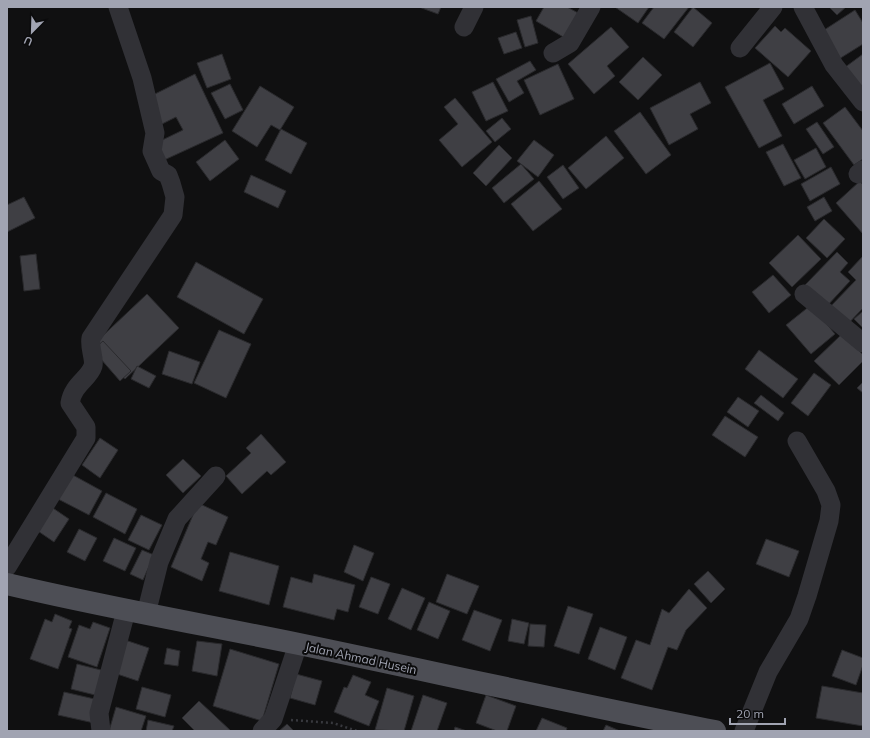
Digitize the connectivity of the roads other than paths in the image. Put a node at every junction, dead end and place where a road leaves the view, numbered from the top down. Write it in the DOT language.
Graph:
graph roads {
  1 [pos="118,7"];
  2 [pos="474,7"];
  3 [pos="591,7"];
  4 [pos="773,7"];
  5 [pos="803,7"];
  6 [pos="464,27"];
  7 [pos="740,48"];
  8 [pos="553,53"];
  9 [pos="863,102"];
  10 [pos="804,294"];
  11 [pos="863,343"];
  12 [pos="797,441"];
  13 [pos="216,476"];
  14 [pos="7,567"];
  15 [pos="7,584"];
  16 [pos="136,613"];
  17 [pos="298,644"];
  18 [pos="268,725"];
  19 [pos="101,731"];
  20 [pos="715,731"];
  21 [pos="744,731"];
  1 -- 14 [label="street"];
  2 -- 6 [label="street"];
  3 -- 8 [label="street"];
  4 -- 7 [label="street"];
  5 -- 9 [label="street"];
  10 -- 11 [label="street"];
  12 -- 21 [label="street"];
  13 -- 16 [label="street"];
  15 -- 16 [label="main road, Jalan Ahmad Husein"];
  16 -- 17 [label="main road, Jalan Ahmad Husein"];
  16 -- 19 [label="street"];
  17 -- 18 [label="street"];
  17 -- 20 [label="main road, Jalan Ahmad Husein"];
}
